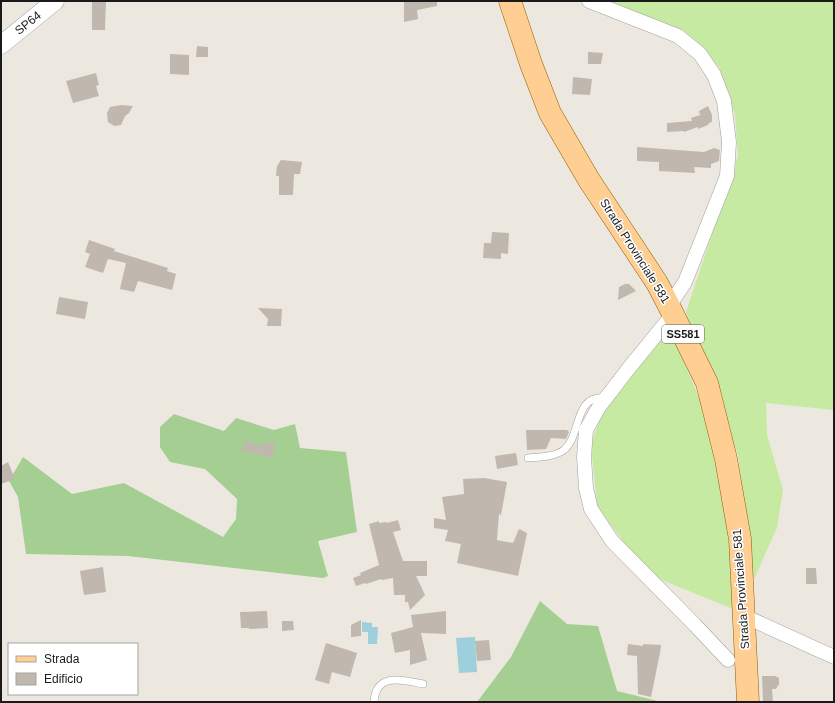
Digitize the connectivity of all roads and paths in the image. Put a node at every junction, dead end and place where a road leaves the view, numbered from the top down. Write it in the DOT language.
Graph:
graph roads {
  1 [pos="55,1"];
  2 [pos="510,1"];
  3 [pos="589,1"];
  4 [pos="1,45"];
  5 [pos="671,310"];
  6 [pos="605,398"];
  7 [pos="528,458"];
  8 [pos="744,616"];
  9 [pos="834,657"];
  10 [pos="728,660"];
  11 [pos="423,684"];
  12 [pos="374,702"];
  13 [pos="748,702"];
  1 -- 4 [label="street, SP64 / SP64"];
  2 -- 5 [label="main road, Strada Provinciale 581 / SS581"];
  3 -- 5 [label="street"];
  5 -- 6 [label="street"];
  5 -- 8 [label="main road, Strada Provinciale 581 / SS581"];
  6 -- 7 [label="lane"];
  6 -- 10 [label="street"];
  8 -- 9 [label="street"];
  8 -- 13 [label="main road, Strada Provinciale 581 / SS581"];
  11 -- 12 [label="lane"];
}
